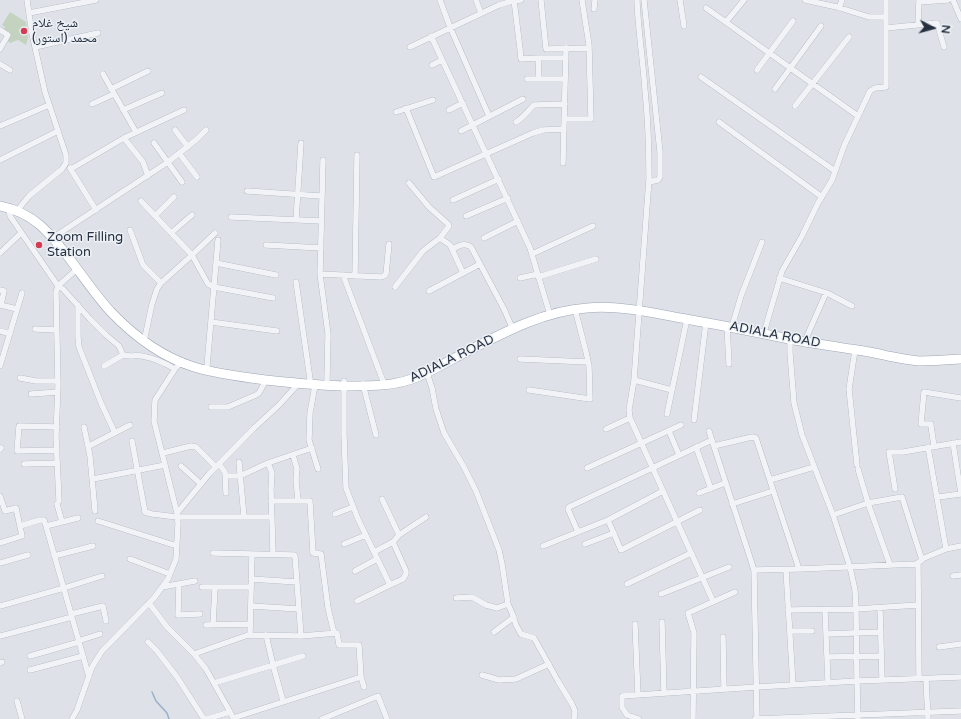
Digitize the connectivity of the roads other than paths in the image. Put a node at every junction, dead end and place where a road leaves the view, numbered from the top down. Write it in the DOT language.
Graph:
graph roads {
  1 [pos="27,0"];
  2 [pos="96,0"];
  3 [pos="440,0"];
  4 [pos="476,0"];
  5 [pos="514,0"];
  6 [pos="522,0"];
  7 [pos="541,0"];
  8 [pos="582,0"];
  9 [pos="595,0"];
  10 [pos="637,0"];
  11 [pos="644,0"];
  12 [pos="680,0"];
  13 [pos="744,0"];
  14 [pos="805,0"];
  15 [pos="842,0"];
  16 [pos="886,0"];
  17 [pos="948,0"];
  18 [pos="953,0"];
  19 [pos="919,1"];
  20 [pos="706,8"];
  21 [pos="839,8"];
  22 [pos="594,9"];
  23 [pos="29,13"];
  24 [pos="481,13"];
  25 [pos="886,17"];
  26 [pos="961,19"];
  27 [pos="793,21"];
  28 [pos="726,22"];
  29 [pos="918,25"];
  30 [pos="684,26"];
  31 [pos="821,26"];
  32 [pos="450,27"];
  33 [pos="886,28"];
  34 [pos="0,30"];
  35 [pos="98,33"];
  36 [pos="431,36"];
  37 [pos="849,37"];
  38 [pos="410,46"];
  39 [pos="35,47"];
  40 [pos="944,47"];
  41 [pos="566,48"];
  42 [pos="589,48"];
  43 [pos="0,49"];
  44 [pos="769,53"];
  45 [pos="538,58"];
  46 [pos="566,58"];
  47 [pos="442,60"];
  48 [pos="0,64"];
  49 [pos="432,65"];
  50 [pos="790,68"];
  51 [pos="10,70"];
  52 [pos="757,70"];
  53 [pos="148,71"];
  54 [pos="103,74"];
  55 [pos="701,77"];
  56 [pos="527,79"];
  57 [pos="539,79"];
  58 [pos="565,79"];
  59 [pos="812,84"];
  60 [pos="775,89"];
  61 [pos="112,91"];
  62 [pos="162,93"];
  63 [pos="433,100"];
  64 [pos="524,100"];
  65 [pos="463,103"];
  66 [pos="92,104"];
  67 [pos="565,104"];
  68 [pos="49,106"];
  69 [pos="795,106"];
  70 [pos="406,108"];
  71 [pos="123,110"];
  72 [pos="184,110"];
  73 [pos="449,110"];
  74 [pos="396,112"];
  75 [pos="489,116"];
  76 [pos="858,116"];
  77 [pos="564,119"];
  78 [pos="516,122"];
  79 [pos="719,122"];
  80 [pos="473,124"];
  81 [pos="0,126"];
  82 [pos="564,129"];
  83 [pos="175,130"];
  84 [pos="206,130"];
  85 [pos="58,131"];
  86 [pos="461,131"];
  87 [pos="136,132"];
  88 [pos="124,138"];
  89 [pos="154,143"];
  90 [pos="300,143"];
  91 [pos="188,147"];
  92 [pos="486,153"];
  93 [pos="180,154"];
  94 [pos="357,155"];
  95 [pos="0,160"];
  96 [pos="323,160"];
  97 [pos="168,162"];
  98 [pos="66,163"];
  99 [pos="563,163"];
  100 [pos="71,169"];
  101 [pos="835,171"];
  102 [pos="148,176"];
  103 [pos="197,178"];
  104 [pos="499,179"];
  105 [pos="182,182"];
  106 [pos="649,182"];
  107 [pos="409,183"];
  108 [pos="247,191"];
  109 [pos="297,194"];
  110 [pos="321,196"];
  111 [pos="174,197"];
  112 [pos="822,197"];
  113 [pos="508,198"];
  114 [pos="141,200"];
  115 [pos="454,200"];
  116 [pos="0,202"];
  117 [pos="4,207"];
  118 [pos="20,207"];
  119 [pos="96,210"];
  120 [pos="192,215"];
  121 [pos="154,216"];
  122 [pos="466,216"];
  123 [pos="231,217"];
  124 [pos="296,220"];
  125 [pos="321,221"];
  126 [pos="518,222"];
  127 [pos="593,226"];
  128 [pos="130,230"];
  129 [pos="21,232"];
  130 [pos="171,233"];
  131 [pos="215,233"];
  132 [pos="57,236"];
  133 [pos="440,238"];
  134 [pos="484,238"];
  135 [pos="218,240"];
  136 [pos="762,242"];
  137 [pos="389,244"];
  138 [pos="266,245"];
  139 [pos="321,248"];
  140 [pos="452,249"];
  141 [pos="0,253"];
  142 [pos="532,254"];
  143 [pos="192,256"];
  144 [pos="596,259"];
  145 [pos="216,263"];
  146 [pos="480,264"];
  147 [pos="77,269"];
  148 [pos="462,273"];
  149 [pos="320,274"];
  150 [pos="276,275"];
  151 [pos="343,275"];
  152 [pos="538,275"];
  153 [pos="354,276"];
  154 [pos="520,278"];
  155 [pos="780,278"];
  156 [pos="296,282"];
  157 [pos="161,283"];
  158 [pos="58,286"];
  159 [pos="395,286"];
  160 [pos="214,287"];
  161 [pos="0,290"];
  162 [pos="429,291"];
  163 [pos="22,293"];
  164 [pos="826,293"];
  165 [pos="273,298"];
  166 [pos="1,305"];
  167 [pos="78,305"];
  168 [pos="852,306"];
  169 [pos="17,309"];
  170 [pos="575,309"];
  171 [pos="639,309"];
  172 [pos="550,312"];
  173 [pos="687,319"];
  174 [pos="211,322"];
  175 [pos="706,322"];
  176 [pos="730,324"];
  177 [pos="511,325"];
  178 [pos="35,329"];
  179 [pos="765,329"];
  180 [pos="56,330"];
  181 [pos="0,331"];
  182 [pos="277,331"];
  183 [pos="10,334"];
  184 [pos="807,336"];
  185 [pos="145,337"];
  186 [pos="790,339"];
  187 [pos="855,350"];
  188 [pos="961,354"];
  189 [pos="123,355"];
  190 [pos="520,359"];
  191 [pos="961,359"];
  192 [pos="588,362"];
  193 [pos="180,363"];
  194 [pos="729,364"];
  195 [pos="0,366"];
  196 [pos="104,366"];
  197 [pos="207,366"];
  198 [pos="427,373"];
  199 [pos="20,378"];
  200 [pos="58,380"];
  201 [pos="266,380"];
  202 [pos="327,380"];
  203 [pos="634,380"];
  204 [pos="383,381"];
  205 [pos="313,382"];
  206 [pos="299,383"];
  207 [pos="343,384"];
  208 [pos="363,384"];
  209 [pos="529,390"];
  210 [pos="672,390"];
  211 [pos="58,392"];
  212 [pos="30,394"];
  213 [pos="961,398"];
  214 [pos="210,407"];
  215 [pos="667,414"];
  216 [pos="630,418"];
  217 [pos="694,420"];
  218 [pos="130,425"];
  219 [pos="681,425"];
  220 [pos="57,427"];
  221 [pos="84,427"];
  222 [pos="606,429"];
  223 [pos="669,431"];
  224 [pos="709,431"];
  225 [pos="115,433"];
  226 [pos="376,435"];
  227 [pos="712,440"];
  228 [pos="132,442"];
  229 [pos="961,442"];
  230 [pos="642,443"];
  231 [pos="952,443"];
  232 [pos="89,446"];
  233 [pos="714,446"];
  234 [pos="696,447"];
  235 [pos="931,447"];
  236 [pos="312,448"];
  237 [pos="57,450"];
  238 [pos="163,454"];
  239 [pos="293,454"];
  240 [pos="679,455"];
  241 [pos="239,462"];
  242 [pos="57,463"];
  243 [pos="268,463"];
  244 [pos="24,464"];
  245 [pos="165,465"];
  246 [pos="181,466"];
  247 [pos="218,466"];
  248 [pos="653,467"];
  249 [pos="814,467"];
  250 [pos="587,468"];
  251 [pos="318,469"];
  252 [pos="138,470"];
  253 [pos="226,476"];
  254 [pos="240,476"];
  255 [pos="93,479"];
  256 [pos="770,480"];
  257 [pos="725,483"];
  258 [pos="201,484"];
  259 [pos="711,489"];
  260 [pos="895,489"];
  261 [pos="663,491"];
  262 [pos="773,491"];
  263 [pos="226,493"];
  264 [pos="699,493"];
  265 [pos="961,494"];
  266 [pos="0,496"];
  267 [pos="938,498"];
  268 [pos="382,499"];
  269 [pos="271,501"];
  270 [pos="298,501"];
  271 [pos="868,503"];
  272 [pos="732,504"];
  273 [pos="353,507"];
  274 [pos="700,510"];
  275 [pos="95,511"];
  276 [pos="335,514"];
  277 [pos="177,515"];
  278 [pos="832,515"];
  279 [pos="244,517"];
  280 [pos="272,517"];
  281 [pos="426,517"];
  282 [pos="78,518"];
  283 [pos="608,520"];
  284 [pos="98,521"];
  285 [pos="677,521"];
  286 [pos="62,522"];
  287 [pos="20,526"];
  288 [pos="46,526"];
  289 [pos="578,532"];
  290 [pos="614,533"];
  291 [pos="366,535"];
  292 [pos="399,535"];
  293 [pos="393,542"];
  294 [pos="0,543"];
  295 [pos="344,544"];
  296 [pos="585,544"];
  297 [pos="93,546"];
  298 [pos="177,546"];
  299 [pos="543,546"];
  300 [pos="961,546"];
  301 [pos="946,549"];
  302 [pos="374,552"];
  303 [pos="213,553"];
  304 [pos="691,553"];
  305 [pos="252,554"];
  306 [pos="273,554"];
  307 [pos="28,555"];
  308 [pos="54,556"];
  309 [pos="377,558"];
  310 [pos="130,559"];
  311 [pos="922,559"];
  312 [pos="0,563"];
  313 [pos="918,563"];
  314 [pos="890,564"];
  315 [pos="729,567"];
  316 [pos="850,567"];
  317 [pos="799,569"];
  318 [pos="754,570"];
  319 [pos="786,570"];
  320 [pos="355,571"];
  321 [pos="170,574"];
  322 [pos="961,575"];
  323 [pos="102,576"];
  324 [pos="953,576"];
  325 [pos="702,578"];
  326 [pos="252,579"];
  327 [pos="195,581"];
  328 [pos="297,582"];
  329 [pos="179,584"];
  330 [pos="627,584"];
  331 [pos="390,585"];
  332 [pos="162,587"];
  333 [pos="202,587"];
  334 [pos="251,587"];
  335 [pos="64,588"];
  336 [pos="215,588"];
  337 [pos="735,592"];
  338 [pos="661,594"];
  339 [pos="456,598"];
  340 [pos="357,601"];
  341 [pos="713,601"];
  342 [pos="149,603"];
  343 [pos="508,604"];
  344 [pos="918,605"];
  345 [pos="0,606"];
  346 [pos="251,606"];
  347 [pos="880,608"];
  348 [pos="299,609"];
  349 [pos="856,609"];
  350 [pos="788,610"];
  351 [pos="825,610"];
  352 [pos="200,614"];
  353 [pos="71,615"];
  354 [pos="514,617"];
  355 [pos="106,621"];
  356 [pos="662,622"];
  357 [pos="214,624"];
  358 [pos="250,624"];
  359 [pos="635,624"];
  360 [pos="206,625"];
  361 [pos="790,631"];
  362 [pos="812,631"];
  363 [pos="494,632"];
  364 [pos="881,632"];
  365 [pos="334,633"];
  366 [pos="856,633"];
  367 [pos="100,634"];
  368 [pos="826,634"];
  369 [pos="250,635"];
  370 [pos="266,635"];
  371 [pos="0,636"];
  372 [pos="301,636"];
  373 [pos="723,637"];
  374 [pos="79,642"];
  375 [pos="148,642"];
  376 [pos="961,644"];
  377 [pos="939,647"];
  378 [pos="194,654"];
  379 [pos="30,656"];
  380 [pos="83,656"];
  381 [pos="303,656"];
  382 [pos="881,656"];
  383 [pos="827,657"];
  384 [pos="856,657"];
  385 [pos="549,664"];
  386 [pos="273,665"];
  387 [pos="30,670"];
  388 [pos="482,675"];
  389 [pos="361,676"];
  390 [pos="89,677"];
  391 [pos="961,677"];
  392 [pos="919,679"];
  393 [pos="926,679"];
  394 [pos="882,680"];
  395 [pos="857,681"];
  396 [pos="214,683"];
  397 [pos="828,683"];
  398 [pos="792,684"];
  399 [pos="364,686"];
  400 [pos="757,686"];
  401 [pos="724,689"];
  402 [pos="692,691"];
  403 [pos="664,693"];
  404 [pos="638,695"];
  405 [pos="17,701"];
  406 [pos="283,701"];
  407 [pos="961,711"];
  408 [pos="927,712"];
  409 [pos="232,716"];
  410 [pos="858,717"];
  411 [pos="22,719"];
  412 [pos="72,719"];
  413 [pos="206,719"];
  414 [pos="322,719"];
  415 [pos="386,719"];
  416 [pos="574,719"];
  417 [pos="639,719"];
  418 [pos="693,719"];
  419 [pos="757,719"];
  420 [pos="928,719"];
  1 -- 23 [label="street"];
  2 -- 23 [label="street"];
  3 -- 32 [label="street"];
  4 -- 24 [label="street"];
  5 -- 6 [label="street"];
  5 -- 24 [label="street"];
  5 -- 45 [label="street"];
  7 -- 41 [label="street"];
  8 -- 42 [label="street"];
  9 -- 22 [label="street"];
  10 -- 106 [label="street"];
  11 -- 106 [label="street"];
  12 -- 30 [label="street"];
  13 -- 28 [label="street"];
  14 -- 21 [label="street"];
  15 -- 21 [label="street"];
  16 -- 25 [label="street"];
  17 -- 19 [label="street"];
  18 -- 26 [label="street"];
  19 -- 29 [label="street"];
  20 -- 28 [label="street"];
  21 -- 25 [label="street"];
  23 -- 39 [label="street"];
  24 -- 32 [label="street"];
  25 -- 33 [label="street"];
  27 -- 44 [label="street"];
  28 -- 44 [label="street"];
  29 -- 33 [label="street"];
  29 -- 40 [label="street"];
  31 -- 50 [label="street"];
  32 -- 36 [label="street"];
  32 -- 75 [label="street"];
  33 -- 76 [label="street"];
  34 -- 43 [label="street"];
  35 -- 39 [label="street"];
  36 -- 38 [label="street"];
  36 -- 47 [label="street"];
  37 -- 59 [label="street"];
  39 -- 68 [label="street"];
  41 -- 42 [label="street"];
  41 -- 46 [label="street"];
  42 -- 77 [label="street"];
  44 -- 50 [label="street"];
  44 -- 52 [label="street"];
  45 -- 46 [label="street"];
  45 -- 57 [label="street"];
  46 -- 58 [label="street"];
  47 -- 49 [label="street"];
  47 -- 65 [label="street"];
  48 -- 51 [label="street"];
  50 -- 59 [label="street"];
  50 -- 60 [label="street"];
  53 -- 61 [label="street"];
  54 -- 61 [label="street"];
  55 -- 101 [label="street"];
  56 -- 57 [label="street"];
  57 -- 58 [label="street"];
  58 -- 67 [label="street"];
  59 -- 69 [label="street"];
  59 -- 76 [label="street"];
  61 -- 66 [label="street"];
  61 -- 71 [label="street"];
  62 -- 71 [label="street"];
  63 -- 70 [label="street"];
  64 -- 75 [label="street"];
  65 -- 73 [label="street"];
  65 -- 80 [label="street"];
  67 -- 77 [label="street"];
  67 -- 78 [label="street"];
  68 -- 81 [label="street"];
  68 -- 85 [label="street"];
  70 -- 74 [label="street"];
  70 -- 92 [label="street"];
  71 -- 87 [label="street"];
  72 -- 87 [label="street"];
  75 -- 80 [label="street"];
  76 -- 101 [label="street"];
  77 -- 82 [label="street"];
  79 -- 112 [label="street"];
  80 -- 86 [label="street"];
  80 -- 92 [label="street"];
  82 -- 92 [label="street"];
  82 -- 99 [label="street"];
  83 -- 91 [label="street"];
  84 -- 91 [label="street"];
  85 -- 95 [label="street"];
  85 -- 98 [label="street"];
  87 -- 88 [label="street"];
  88 -- 100 [label="street"];
  88 -- 102 [label="street"];
  89 -- 97 [label="street"];
  90 -- 109 [label="street"];
  91 -- 93 [label="street"];
  92 -- 104 [label="street"];
  93 -- 97 [label="street"];
  93 -- 103 [label="street"];
  94 -- 153 [label="street"];
  96 -- 110 [label="street"];
  97 -- 102 [label="street"];
  97 -- 105 [label="street"];
  98 -- 100 [label="street"];
  98 -- 118 [label="street"];
  100 -- 119 [label="street"];
  101 -- 112 [label="street"];
  102 -- 119 [label="street"];
  104 -- 113 [label="street"];
  104 -- 115 [label="street"];
  106 -- 171 [label="street"];
  107 -- 133 [label="street"];
  108 -- 109 [label="street"];
  109 -- 110 [label="street"];
  109 -- 124 [label="street"];
  110 -- 125 [label="street"];
  111 -- 121 [label="street"];
  112 -- 155 [label="street"];
  113 -- 122 [label="street"];
  113 -- 126 [label="street"];
  114 -- 121 [label="street"];
  116 -- 118 [label="main road, ADIALA ROAD"];
  117 -- 129 [label="street"];
  117 -- 147 [label="main road, ADIALA ROAD"];
  118 -- 132 [label="main road, ADIALA ROAD"];
  119 -- 132 [label="street"];
  120 -- 130 [label="street"];
  121 -- 130 [label="street"];
  123 -- 124 [label="street"];
  124 -- 125 [label="street"];
  125 -- 139 [label="street"];
  126 -- 134 [label="street"];
  126 -- 142 [label="street"];
  127 -- 142 [label="street"];
  128 -- 157 [label="street"];
  129 -- 141 [label="street"];
  129 -- 158 [label="street"];
  130 -- 143 [label="street"];
  131 -- 143 [label="street"];
  132 -- 185 [label="main road, ADIALA ROAD"];
  133 -- 140 [label="street"];
  133 -- 159 [label="street"];
  135 -- 145 [label="street"];
  136 -- 176 [label="street"];
  137 -- 153 [label="street"];
  138 -- 139 [label="street"];
  139 -- 149 [label="street"];
  140 -- 146 [label="street"];
  140 -- 148 [label="street"];
  142 -- 152 [label="street"];
  143 -- 157 [label="street"];
  143 -- 160 [label="street"];
  144 -- 152 [label="street"];
  145 -- 150 [label="street"];
  145 -- 160 [label="street"];
  146 -- 148 [label="street"];
  146 -- 177 [label="street"];
  147 -- 158 [label="street"];
  147 -- 193 [label="main road, ADIALA ROAD"];
  148 -- 162 [label="street"];
  149 -- 151 [label="street"];
  149 -- 202 [label="street"];
  151 -- 153 [label="street"];
  151 -- 204 [label="street"];
  152 -- 154 [label="street"];
  152 -- 172 [label="street"];
  155 -- 164 [label="street"];
  155 -- 179 [label="street"];
  156 -- 205 [label="street"];
  157 -- 185 [label="street"];
  158 -- 167 [label="street"];
  158 -- 180 [label="street"];
  160 -- 165 [label="street"];
  160 -- 174 [label="street"];
  161 -- 166 [label="street"];
  163 -- 169 [label="street"];
  164 -- 168 [label="street"];
  164 -- 184 [label="street"];
  166 -- 169 [label="street"];
  167 -- 189 [label="street"];
  167 -- 225 [label="street"];
  169 -- 183 [label="street"];
  170 -- 171 [label="main road, ADIALA ROAD"];
  170 -- 172 [label="main road, ADIALA ROAD"];
  170 -- 192 [label="street"];
  171 -- 172 [label="main road, ADIALA ROAD"];
  171 -- 173 [label="main road, ADIALA ROAD"];
  171 -- 176 [label="main road, ADIALA ROAD"];
  171 -- 203 [label="street"];
  172 -- 177 [label="main road, ADIALA ROAD"];
  172 -- 198 [label="main road, ADIALA ROAD"];
  173 -- 175 [label="main road, ADIALA ROAD"];
  173 -- 210 [label="street"];
  174 -- 182 [label="street"];
  174 -- 197 [label="street"];
  175 -- 176 [label="main road, ADIALA ROAD"];
  175 -- 217 [label="street"];
  176 -- 179 [label="main road, ADIALA ROAD"];
  176 -- 186 [label="main road, ADIALA ROAD"];
  176 -- 194 [label="street"];
  177 -- 204 [label="main road, ADIALA ROAD"];
  178 -- 180 [label="street"];
  179 -- 184 [label="main road, ADIALA ROAD"];
  180 -- 200 [label="street"];
  181 -- 183 [label="street"];
  183 -- 195 [label="street"];
  184 -- 188 [label="main road, ADIALA ROAD"];
  185 -- 193 [label="main road, ADIALA ROAD"];
  186 -- 187 [label="main road, ADIALA ROAD"];
  186 -- 249 [label="street"];
  187 -- 191 [label="main road, ADIALA ROAD"];
  187 -- 271 [label="street"];
  189 -- 193 [label="street"];
  189 -- 196 [label="street"];
  190 -- 192 [label="street"];
  192 -- 209 [label="street"];
  193 -- 197 [label="main road, ADIALA ROAD"];
  193 -- 201 [label="main road, ADIALA ROAD"];
  193 -- 238 [label="street"];
  197 -- 205 [label="main road, ADIALA ROAD"];
  198 -- 208 [label="main road, ADIALA ROAD"];
  198 -- 343 [label="street"];
  199 -- 200 [label="street"];
  200 -- 211 [label="street"];
  201 -- 206 [label="main road, ADIALA ROAD"];
  201 -- 214 [label="street"];
  202 -- 205 [label="main road, ADIALA ROAD"];
  202 -- 207 [label="main road, ADIALA ROAD"];
  203 -- 210 [label="street"];
  203 -- 216 [label="street"];
  204 -- 208 [label="main road, ADIALA ROAD"];
  205 -- 206 [label="main road, ADIALA ROAD"];
  205 -- 207 [label="main road, ADIALA ROAD"];
  205 -- 236 [label="street"];
  206 -- 247 [label="street"];
  207 -- 208 [label="main road, ADIALA ROAD"];
  207 -- 273 [label="street"];
  208 -- 226 [label="street"];
  210 -- 215 [label="street"];
  211 -- 212 [label="street"];
  211 -- 220 [label="street"];
  213 -- 235 [label="street"];
  216 -- 222 [label="street"];
  216 -- 230 [label="street"];
  218 -- 225 [label="street"];
  219 -- 223 [label="street"];
  220 -- 237 [label="street"];
  220 -- 237 [label="street"];
  221 -- 232 [label="street"];
  223 -- 230 [label="street"];
  223 -- 240 [label="street"];
  224 -- 227 [label="street"];
  225 -- 232 [label="street"];
  227 -- 233 [label="street"];
  227 -- 234 [label="street"];
  228 -- 252 [label="street"];
  229 -- 231 [label="street"];
  230 -- 248 [label="street"];
  230 -- 250 [label="street"];
  231 -- 235 [label="street"];
  231 -- 265 [label="street"];
  232 -- 255 [label="street"];
  233 -- 256 [label="street"];
  233 -- 257 [label="street"];
  234 -- 240 [label="street"];
  234 -- 259 [label="street"];
  235 -- 260 [label="street"];
  235 -- 267 [label="street"];
  236 -- 239 [label="street"];
  236 -- 251 [label="street"];
  237 -- 242 [label="street"];
  238 -- 245 [label="street"];
  238 -- 247 [label="street"];
  239 -- 243 [label="street"];
  239 -- 270 [label="street"];
  240 -- 248 [label="street"];
  241 -- 254 [label="street"];
  242 -- 244 [label="street"];
  242 -- 286 [label="street"];
  243 -- 254 [label="street"];
  243 -- 269 [label="street"];
  245 -- 252 [label="street"];
  245 -- 277 [label="street"];
  246 -- 258 [label="street"];
  247 -- 253 [label="street"];
  247 -- 258 [label="street"];
  248 -- 261 [label="street"];
  248 -- 289 [label="street"];
  249 -- 256 [label="street"];
  249 -- 278 [label="street"];
  252 -- 255 [label="street"];
  252 -- 277 [label="street"];
  253 -- 254 [label="street"];
  253 -- 263 [label="street"];
  254 -- 279 [label="street"];
  255 -- 275 [label="street"];
  256 -- 262 [label="street"];
  257 -- 259 [label="street"];
  257 -- 272 [label="street"];
  258 -- 277 [label="street"];
  259 -- 264 [label="street"];
  261 -- 283 [label="street"];
  261 -- 285 [label="street"];
  262 -- 272 [label="street"];
  262 -- 317 [label="street"];
  265 -- 267 [label="street"];
  266 -- 287 [label="street"];
  267 -- 301 [label="street"];
  268 -- 292 [label="street"];
  269 -- 270 [label="street"];
  269 -- 280 [label="street"];
  270 -- 365 [label="street"];
  271 -- 278 [label="street"];
  271 -- 311 [label="street"];
  271 -- 314 [label="street"];
  272 -- 318 [label="street"];
  273 -- 276 [label="street"];
  273 -- 291 [label="street"];
  274 -- 285 [label="street"];
  277 -- 279 [label="street"];
  277 -- 298 [label="street"];
  278 -- 316 [label="street"];
  279 -- 280 [label="street"];
  280 -- 306 [label="street"];
  281 -- 292 [label="street"];
  282 -- 286 [label="street"];
  283 -- 289 [label="street"];
  283 -- 290 [label="street"];
  284 -- 298 [label="street"];
  285 -- 290 [label="street"];
  285 -- 304 [label="street"];
  286 -- 288 [label="street"];
  287 -- 288 [label="street"];
  287 -- 294 [label="street"];
  288 -- 308 [label="street"];
  289 -- 299 [label="street"];
  290 -- 296 [label="street"];
  291 -- 295 [label="street"];
  291 -- 302 [label="street"];
  292 -- 293 [label="street"];
  293 -- 302 [label="street"];
  293 -- 331 [label="street"];
  297 -- 308 [label="street"];
  298 -- 321 [label="street"];
  300 -- 301 [label="street"];
  301 -- 311 [label="street"];
  302 -- 309 [label="street"];
  303 -- 305 [label="street"];
  304 -- 325 [label="street"];
  304 -- 330 [label="street"];
  305 -- 306 [label="street"];
  305 -- 326 [label="street"];
  306 -- 328 [label="street"];
  307 -- 312 [label="street"];
  308 -- 335 [label="street"];
  309 -- 320 [label="street"];
  309 -- 331 [label="street"];
  310 -- 321 [label="street"];
  311 -- 313 [label="street"];
  313 -- 314 [label="street"];
  313 -- 344 [label="street"];
  314 -- 316 [label="street"];
  315 -- 325 [label="street"];
  316 -- 317 [label="street"];
  316 -- 349 [label="street"];
  317 -- 319 [label="street"];
  318 -- 319 [label="street"];
  318 -- 400 [label="street"];
  319 -- 350 [label="street"];
  321 -- 332 [label="street"];
  322 -- 324 [label="street"];
  323 -- 335 [label="street"];
  325 -- 338 [label="street"];
  325 -- 341 [label="street"];
  326 -- 328 [label="street"];
  326 -- 334 [label="street"];
  327 -- 329 [label="street"];
  328 -- 348 [label="street"];
  329 -- 332 [label="street"];
  329 -- 352 [label="street"];
  331 -- 340 [label="street"];
  332 -- 342 [label="street"];
  333 -- 336 [label="street"];
  334 -- 336 [label="street"];
  334 -- 346 [label="street"];
  335 -- 345 [label="street"];
  335 -- 353 [label="street"];
  336 -- 357 [label="street"];
  337 -- 341 [label="street"];
  339 -- 343 [label="street"];
  341 -- 402 [label="street"];
  342 -- 378 [label="street"];
  342 -- 390 [label="street"];
  343 -- 354 [label="street"];
  344 -- 347 [label="street"];
  344 -- 392 [label="street"];
  346 -- 348 [label="street"];
  346 -- 358 [label="street"];
  347 -- 349 [label="street"];
  347 -- 364 [label="street"];
  348 -- 372 [label="street"];
  349 -- 351 [label="street"];
  349 -- 366 [label="street"];
  350 -- 351 [label="street"];
  350 -- 361 [label="street"];
  351 -- 368 [label="street"];
  353 -- 355 [label="street"];
  353 -- 371 [label="street"];
  353 -- 374 [label="street"];
  354 -- 363 [label="street"];
  354 -- 385 [label="street"];
  356 -- 403 [label="street"];
  357 -- 358 [label="street"];
  357 -- 360 [label="street"];
  358 -- 369 [label="street"];
  359 -- 404 [label="street"];
  361 -- 362 [label="street"];
  361 -- 398 [label="street"];
  364 -- 366 [label="street"];
  364 -- 382 [label="street"];
  365 -- 372 [label="street"];
  365 -- 389 [label="street"];
  366 -- 368 [label="street"];
  366 -- 384 [label="street"];
  367 -- 374 [label="street"];
  368 -- 383 [label="street"];
  369 -- 370 [label="street"];
  369 -- 378 [label="street"];
  370 -- 372 [label="street"];
  370 -- 386 [label="street"];
  373 -- 401 [label="street"];
  374 -- 379 [label="street"];
  374 -- 380 [label="street"];
  375 -- 413 [label="street"];
  376 -- 377 [label="street"];
  378 -- 396 [label="street"];
  380 -- 387 [label="street"];
  380 -- 390 [label="street"];
  381 -- 386 [label="street"];
  382 -- 384 [label="street"];
  382 -- 394 [label="street"];
  383 -- 384 [label="street"];
  383 -- 397 [label="street"];
  384 -- 395 [label="street"];
  385 -- 388 [label="street"];
  385 -- 416 [label="street"];
  386 -- 396 [label="street"];
  386 -- 406 [label="street"];
  389 -- 399 [label="street"];
  389 -- 406 [label="street"];
  390 -- 412 [label="street"];
  391 -- 393 [label="street"];
  392 -- 393 [label="street"];
  392 -- 394 [label="street"];
  393 -- 408 [label="street"];
  394 -- 395 [label="street"];
  395 -- 397 [label="street"];
  395 -- 410 [label="street"];
  396 -- 409 [label="street"];
  397 -- 398 [label="street"];
  398 -- 400 [label="street"];
  400 -- 401 [label="street"];
  400 -- 419 [label="street"];
  401 -- 402 [label="street"];
  402 -- 403 [label="street"];
  402 -- 418 [label="street"];
  403 -- 404 [label="street"];
  404 -- 417 [label="street"];
  405 -- 411 [label="street"];
  406 -- 409 [label="street"];
  407 -- 408 [label="street"];
  408 -- 410 [label="street"];
  408 -- 420 [label="street"];
  409 -- 413 [label="street"];
  410 -- 419 [label="street"];
  414 -- 415 [label="street"];
}
